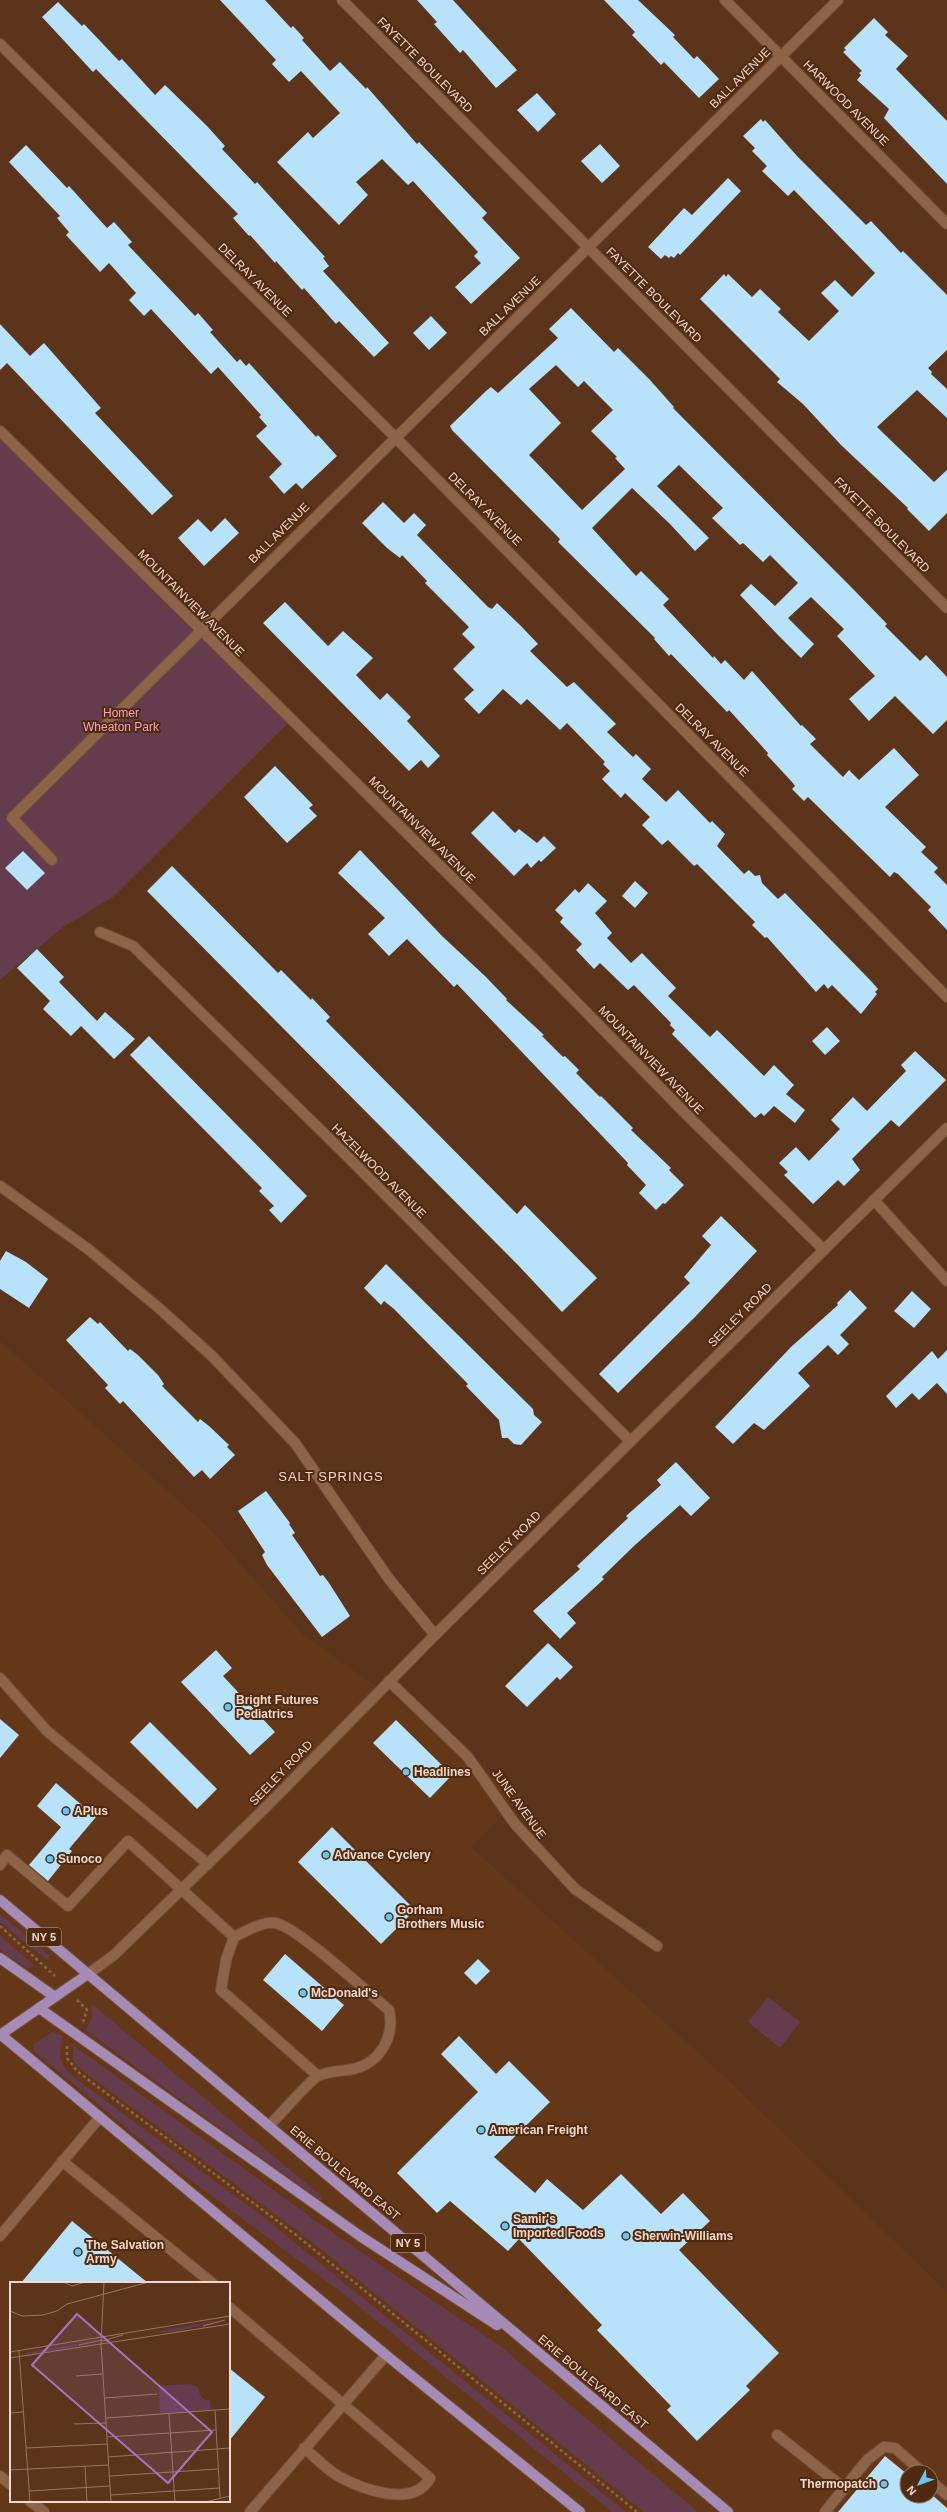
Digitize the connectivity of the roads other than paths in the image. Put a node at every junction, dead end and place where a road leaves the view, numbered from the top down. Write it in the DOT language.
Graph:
graph roads {
  1 [pos="342,0"];
  2 [pos="725,0"];
  3 [pos="838,0"];
  4 [pos="0,44"];
  5 [pos="781,56"];
  6 [pos="947,224"];
  7 [pos="589,248"];
  8 [pos="0,431"];
  9 [pos="395,437"];
  10 [pos="947,608"];
  11 [pos="200,630"];
  12 [pos="52,860"];
  13 [pos="100,932"];
  14 [pos="947,997"];
  15 [pos="947,1128"];
  16 [pos="0,1186"];
  17 [pos="874,1200"];
  18 [pos="824,1250"];
  19 [pos="947,1281"];
  20 [pos="630,1441"];
  21 [pos="435,1635"];
  22 [pos="0,1678"];
  23 [pos="389,1681"];
  24 [pos="208,1864"];
  25 [pos="0,1865"];
  26 [pos="182,1890"];
  27 [pos="0,1900"];
  28 [pos="234,1937"];
  29 [pos="657,1946"];
  30 [pos="0,1958"];
  31 [pos="88,1974"];
  32 [pos="56,1997"];
  33 [pos="39,2008"];
  34 [pos="0,2035"];
  35 [pos="318,2076"];
  36 [pos="100,2117"];
  37 [pos="269,2126"];
  38 [pos="62,2162"];
  39 [pos="0,2236"];
  40 [pos="211,2282"];
  41 [pos="230,2307"];
  42 [pos="535,2350"];
  43 [pos="386,2355"];
  44 [pos="342,2405"];
  45 [pos="777,2435"];
  46 [pos="304,2448"];
  47 [pos="913,2464"];
  48 [pos="0,2476"];
  49 [pos="10,2484"];
  50 [pos="844,2488"];
  51 [pos="939,2488"];
  52 [pos="947,2495"];
  53 [pos="31,2502"];
  54 [pos="44,2512"];
  55 [pos="250,2512"];
  56 [pos="580,2512"];
  57 [pos="728,2512"];
  58 [pos="825,2512"];
  1 -- 7 [label="street, FAYETTE BOULEVARD"];
  2 -- 5 [label="street, HARWOOD AVENUE"];
  3 -- 5 [label="street, BALL AVENUE"];
  4 -- 9 [label="street, DELRAY AVENUE"];
  5 -- 6 [label="street, HARWOOD AVENUE"];
  5 -- 7 [label="street, BALL AVENUE"];
  7 -- 9 [label="street, BALL AVENUE"];
  7 -- 10 [label="street, FAYETTE BOULEVARD"];
  8 -- 11 [label="street, MOUNTAINVIEW AVENUE"];
  9 -- 11 [label="street, BALL AVENUE"];
  9 -- 14 [label="street, DELRAY AVENUE"];
  11 -- 12 [label="street, BALL AVENUE"];
  11 -- 18 [label="street, MOUNTAINVIEW AVENUE"];
  13 -- 20 [label="street, HAZELWOOD AVENUE"];
  15 -- 17 [label="street, SEELEY ROAD"];
  16 -- 21 [label="street"];
  17 -- 18 [label="street, SEELEY ROAD"];
  17 -- 19 [label="street"];
  18 -- 20 [label="street, SEELEY ROAD"];
  20 -- 21 [label="street, SEELEY ROAD"];
  21 -- 23 [label="street, SEELEY ROAD"];
  22 -- 24 [label="street"];
  23 -- 24 [label="street, SEELEY ROAD"];
  23 -- 29 [label="street, JUNE AVENUE"];
  24 -- 26 [label="street, SEELEY ROAD"];
  25 -- 26 [label="street"];
  26 -- 28 [label="street"];
  26 -- 31 [label="street, SEELEY ROAD"];
  27 -- 31 [label="main road, ERIE BOULEVARD EAST / NY 5"];
  28 -- 35 [label="street"];
  28 -- 35 [label="street"];
  30 -- 32 [label="main road"];
  31 -- 32 [label="main road"];
  31 -- 37 [label="main road, ERIE BOULEVARD EAST / NY 5"];
  32 -- 33 [label="main road"];
  33 -- 34 [label="main road"];
  33 -- 42 [label="main road"];
  34 -- 36 [label="main road"];
  35 -- 37 [label="street"];
  36 -- 38 [label="street"];
  36 -- 43 [label="main road"];
  37 -- 42 [label="main road, ERIE BOULEVARD EAST / NY 5"];
  38 -- 39 [label="street"];
  38 -- 40 [label="street"];
  41 -- 44 [label="street"];
  42 -- 57 [label="main road, ERIE BOULEVARD EAST / NY 5"];
  43 -- 44 [label="street"];
  43 -- 56 [label="main road"];
  44 -- 46 [label="street"];
  44 -- 46 [label="street"];
  45 -- 50 [label="street"];
  46 -- 55 [label="street"];
  47 -- 50 [label="street"];
  48 -- 49 [label="street"];
  50 -- 58 [label="street"];
  51 -- 52 [label="street"];
  53 -- 54 [label="street"];
}
